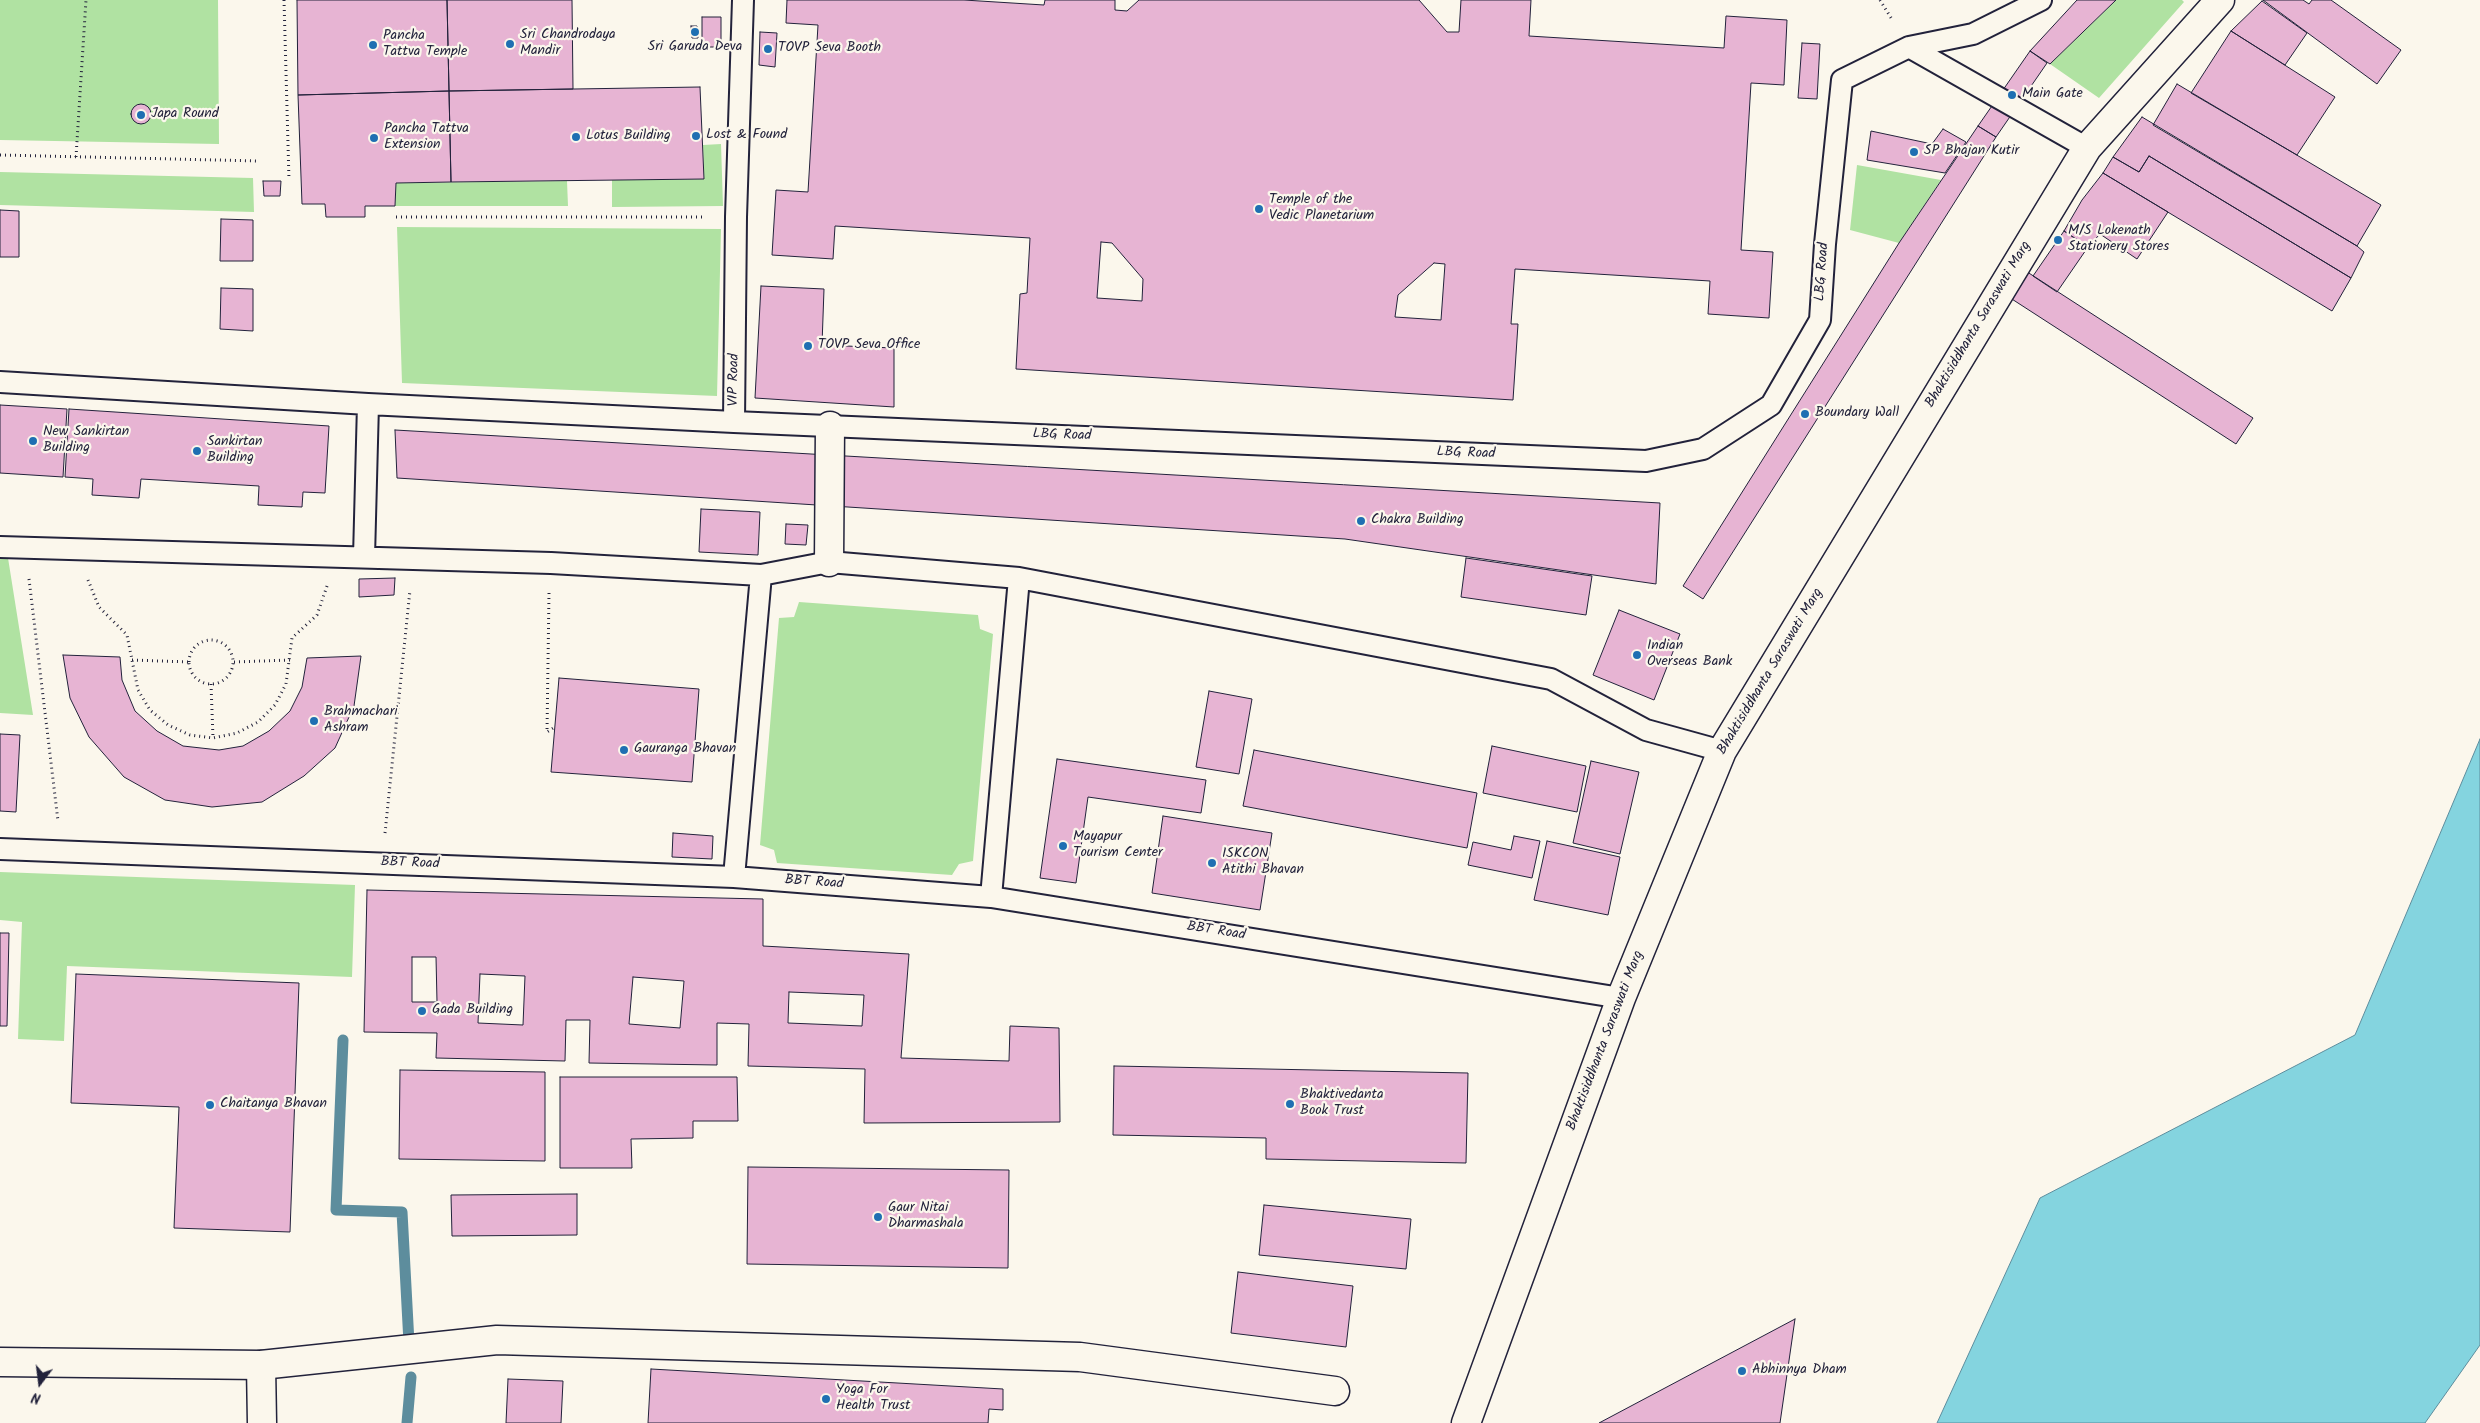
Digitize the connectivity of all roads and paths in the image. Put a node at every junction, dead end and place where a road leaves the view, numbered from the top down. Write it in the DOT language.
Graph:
graph roads {
  1 [pos="86,0"];
  2 [pos="284,0"];
  3 [pos="743,0"];
  4 [pos="2040,0"];
  5 [pos="2220,0"];
  6 [pos="1909,47"];
  7 [pos="2087,148"];
  8 [pos="0,155"];
  9 [pos="76,157"];
  10 [pos="259,161"];
  11 [pos="289,180"];
  12 [pos="396,217"];
  13 [pos="736,218"];
  14 [pos="0,382"];
  15 [pos="368,404"];
  16 [pos="734,422"];
  17 [pos="830,426"];
  18 [pos="0,547"];
  19 [pos="25,549"];
  20 [pos="364,557"];
  21 [pos="413,558"];
  22 [pos="829,562"];
  23 [pos="551,563"];
  24 [pos="86,574"];
  25 [pos="761,575"];
  26 [pos="1019,578"];
  27 [pos="330,579"];
  28 [pos="132,660"];
  29 [pos="290,660"];
  30 [pos="189,662"];
  31 [pos="234,662"];
  32 [pos="211,684"];
  33 [pos="554,727"];
  34 [pos="213,738"];
  35 [pos="1722,751"];
  36 [pos="0,848"];
  37 [pos="62,850"];
  38 [pos="382,863"];
  39 [pos="734,877"];
  40 [pos="991,897"];
  41 [pos="1621,998"];
  42 [pos="0,1362"];
  43 [pos="261,1365"];
  44 [pos="1335,1391"];
  45 [pos="262,1423"];
  46 [pos="1466,1423"];
  1 -- 9 [label="path"];
  2 -- 11 [label="path"];
  3 -- 13 [label="lane, VIP Road"];
  4 -- 6 [label="lane"];
  5 -- 7 [label="main road, Bhaktisiddhanta Saraswati Marg"];
  6 -- 7 [label="lane"];
  6 -- 17 [label="lane, LBG Road"];
  7 -- 35 [label="main road, Bhaktisiddhanta Saraswati Marg"];
  8 -- 9 [label="path"];
  9 -- 10 [label="path"];
  12 -- 13 [label="path"];
  13 -- 16 [label="lane, VIP Road"];
  14 -- 15 [label="lane, VIP Road"];
  15 -- 16 [label="lane, VIP Road"];
  15 -- 20 [label="lane"];
  16 -- 17 [label="lane, LBG Road"];
  17 -- 22 [label="main road"];
  18 -- 19 [label="lane"];
  19 -- 20 [label="lane"];
  19 -- 37 [label="path"];
  20 -- 21 [label="lane"];
  21 -- 23 [label="lane"];
  21 -- 38 [label="path"];
  22 -- 25 [label="lane"];
  22 -- 26 [label="lane"];
  23 -- 25 [label="lane"];
  23 -- 33 [label="path"];
  24 -- 28 [label="path"];
  25 -- 39 [label="lane"];
  26 -- 35 [label="lane"];
  26 -- 40 [label="lane"];
  27 -- 29 [label="path"];
  28 -- 30 [label="path"];
  28 -- 34 [label="path"];
  29 -- 31 [label="path"];
  29 -- 34 [label="path"];
  30 -- 31 [label="path"];
  30 -- 32 [label="path"];
  31 -- 32 [label="path"];
  32 -- 34 [label="path"];
  35 -- 41 [label="main road, Bhaktisiddhanta Saraswati Marg"];
  36 -- 37 [label="lane, BBT Road"];
  37 -- 38 [label="lane, BBT Road"];
  38 -- 39 [label="lane, BBT Road"];
  39 -- 40 [label="lane, BBT Road"];
  40 -- 41 [label="lane, BBT Road"];
  41 -- 46 [label="main road, Bhaktisiddhanta Saraswati Marg"];
  42 -- 43 [label="main road"];
  43 -- 44 [label="main road"];
  43 -- 45 [label="main road"];
}
